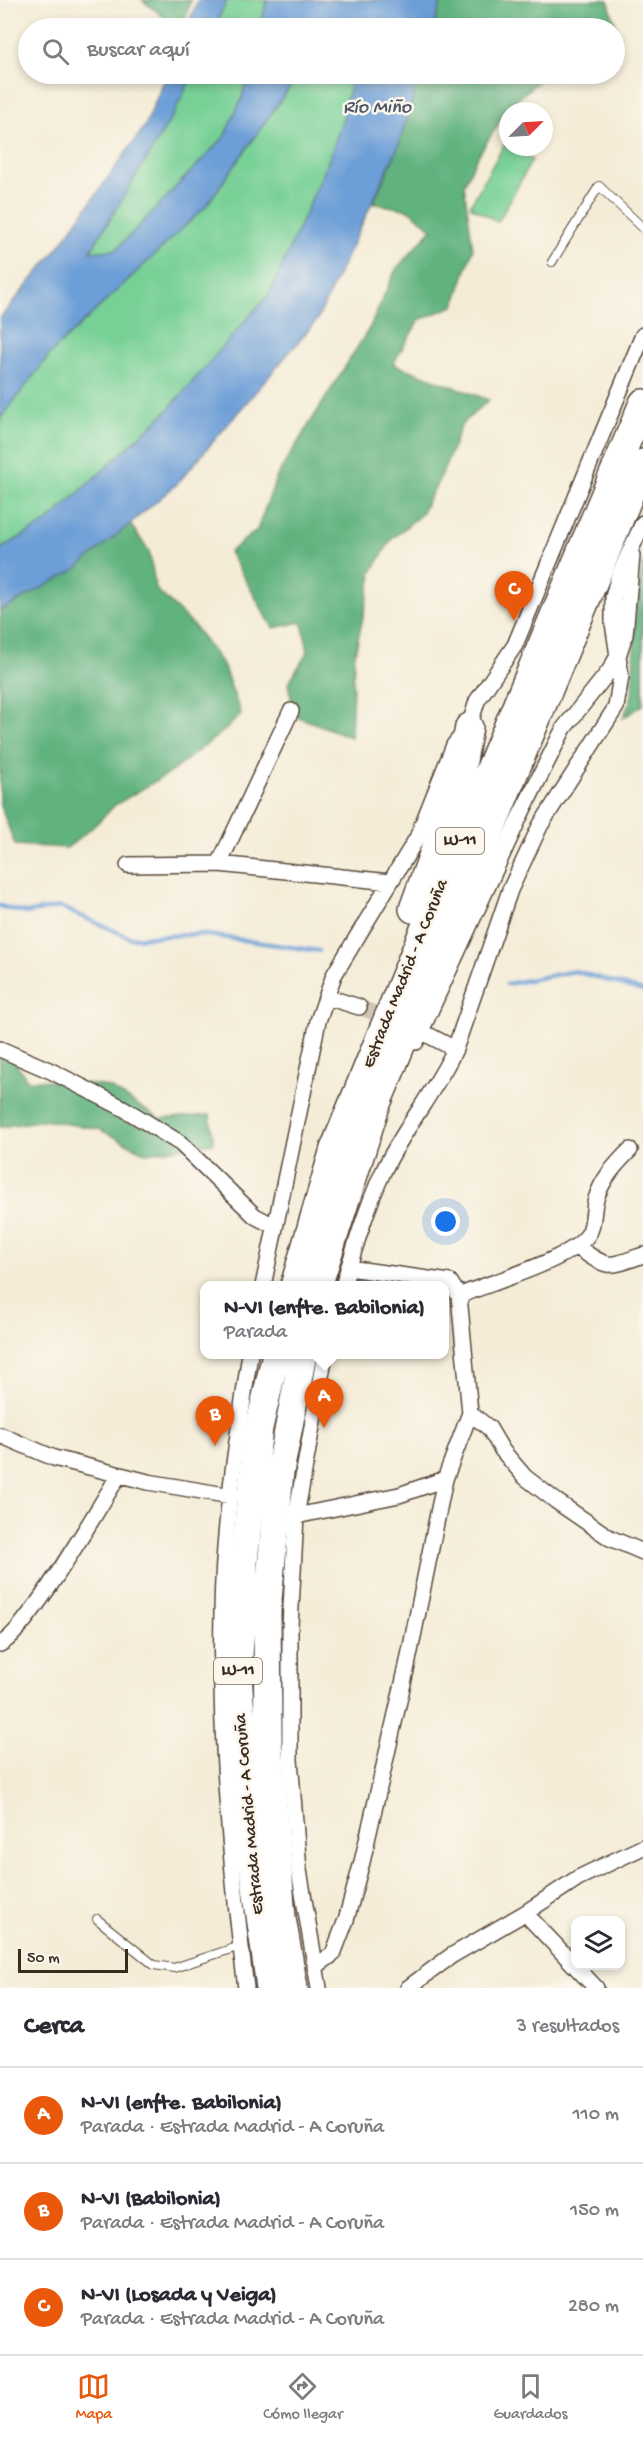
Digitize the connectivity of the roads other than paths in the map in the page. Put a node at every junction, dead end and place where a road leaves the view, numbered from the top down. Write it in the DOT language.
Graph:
graph roads {
  1 [pos="643,228"];
  2 [pos="552,262"];
  3 [pos="643,335"];
  4 [pos="643,403"];
  5 [pos="643,463"];
  6 [pos="643,523"];
  7 [pos="618,656"];
  8 [pos="291,711"];
  9 [pos="469,727"];
  10 [pos="219,864"];
  11 [pos="128,865"];
  12 [pos="390,882"];
  13 [pos="327,997"];
  14 [pos="359,1007"];
  15 [pos="430,1036"];
  16 [pos="0,1049"];
  17 [pos="455,1049"];
  18 [pos="630,1150"];
  19 [pos="274,1226"];
  20 [pos="590,1232"];
  21 [pos="332,1243"];
  22 [pos="576,1247"];
  23 [pos="643,1255"];
  24 [pos="603,1265"];
  25 [pos="348,1268"];
  26 [pos="264,1281"];
  27 [pos="285,1281"];
  28 [pos="295,1281"];
  29 [pos="320,1281"];
  30 [pos="344,1281"];
  31 [pos="443,1281"];
  32 [pos="449,1282"];
  33 [pos="459,1296"];
  34 [pos="249,1359"];
  35 [pos="273,1359"];
  36 [pos="302,1359"];
  37 [pos="324,1359"];
  38 [pos="470,1413"];
  39 [pos="0,1435"];
  40 [pos="119,1475"];
  41 [pos="445,1479"];
  42 [pos="231,1496"];
  43 [pos="296,1516"];
  44 [pos="643,1552"];
  45 [pos="0,1644"];
  46 [pos="643,1847"];
  47 [pos="525,1913"];
  48 [pos="97,1919"];
  49 [pos="240,1946"];
  50 [pos="315,1967"];
  51 [pos="246,1988"];
  52 [pos="270,1988"];
  53 [pos="294,1988"];
  54 [pos="319,1988"];
  55 [pos="408,1988"];
  56 [pos="596,1988"];
  1 -- 2 [label="lane"];
  3 -- 9 [label="street"];
  4 -- 28 [label="highway, Estrada Madrid - A Coruña / LU-11"];
  5 -- 21 [label="highway, Estrada Madrid - A Coruña / LU-11"];
  6 -- 7 [label="street"];
  7 -- 17 [label="street"];
  7 -- 21 [label="street"];
  8 -- 10 [label="street"];
  9 -- 12 [label="street"];
  9 -- 27 [label="highway"];
  10 -- 11 [label="street"];
  10 -- 12 [label="street"];
  12 -- 13 [label="street"];
  13 -- 14 [label="street"];
  13 -- 19 [label="street"];
  15 -- 17 [label="street"];
  16 -- 19 [label="street"];
  17 -- 25 [label="street"];
  18 -- 20 [label="street"];
  19 -- 26 [label="street"];
  20 -- 22 [label="street"];
  20 -- 24 [label="street"];
  21 -- 29 [label="highway, Estrada Madrid - A Coruña / LU-11"];
  22 -- 24 [label="street"];
  22 -- 33 [label="street"];
  23 -- 24 [label="street"];
  25 -- 30 [label="street"];
  25 -- 31 [label="street"];
  32 -- 33 [label="street"];
  33 -- 38 [label="street"];
  34 -- 42 [label="street"];
  35 -- 52 [label="highway, Estrada Madrid - A Coruña / LU-11"];
  36 -- 53 [label="highway, Estrada Madrid - A Coruña / LU-11"];
  37 -- 43 [label="street"];
  38 -- 41 [label="street"];
  38 -- 44 [label="street"];
  39 -- 40 [label="street"];
  40 -- 42 [label="street"];
  40 -- 45 [label="street"];
  41 -- 43 [label="street"];
  41 -- 50 [label="street"];
  42 -- 49 [label="street"];
  43 -- 50 [label="street"];
  46 -- 47 [label="street"];
  47 -- 55 [label="street"];
  47 -- 56 [label="street"];
  48 -- 49 [label="lane"];
  49 -- 51 [label="street"];
  50 -- 54 [label="street"];
}
